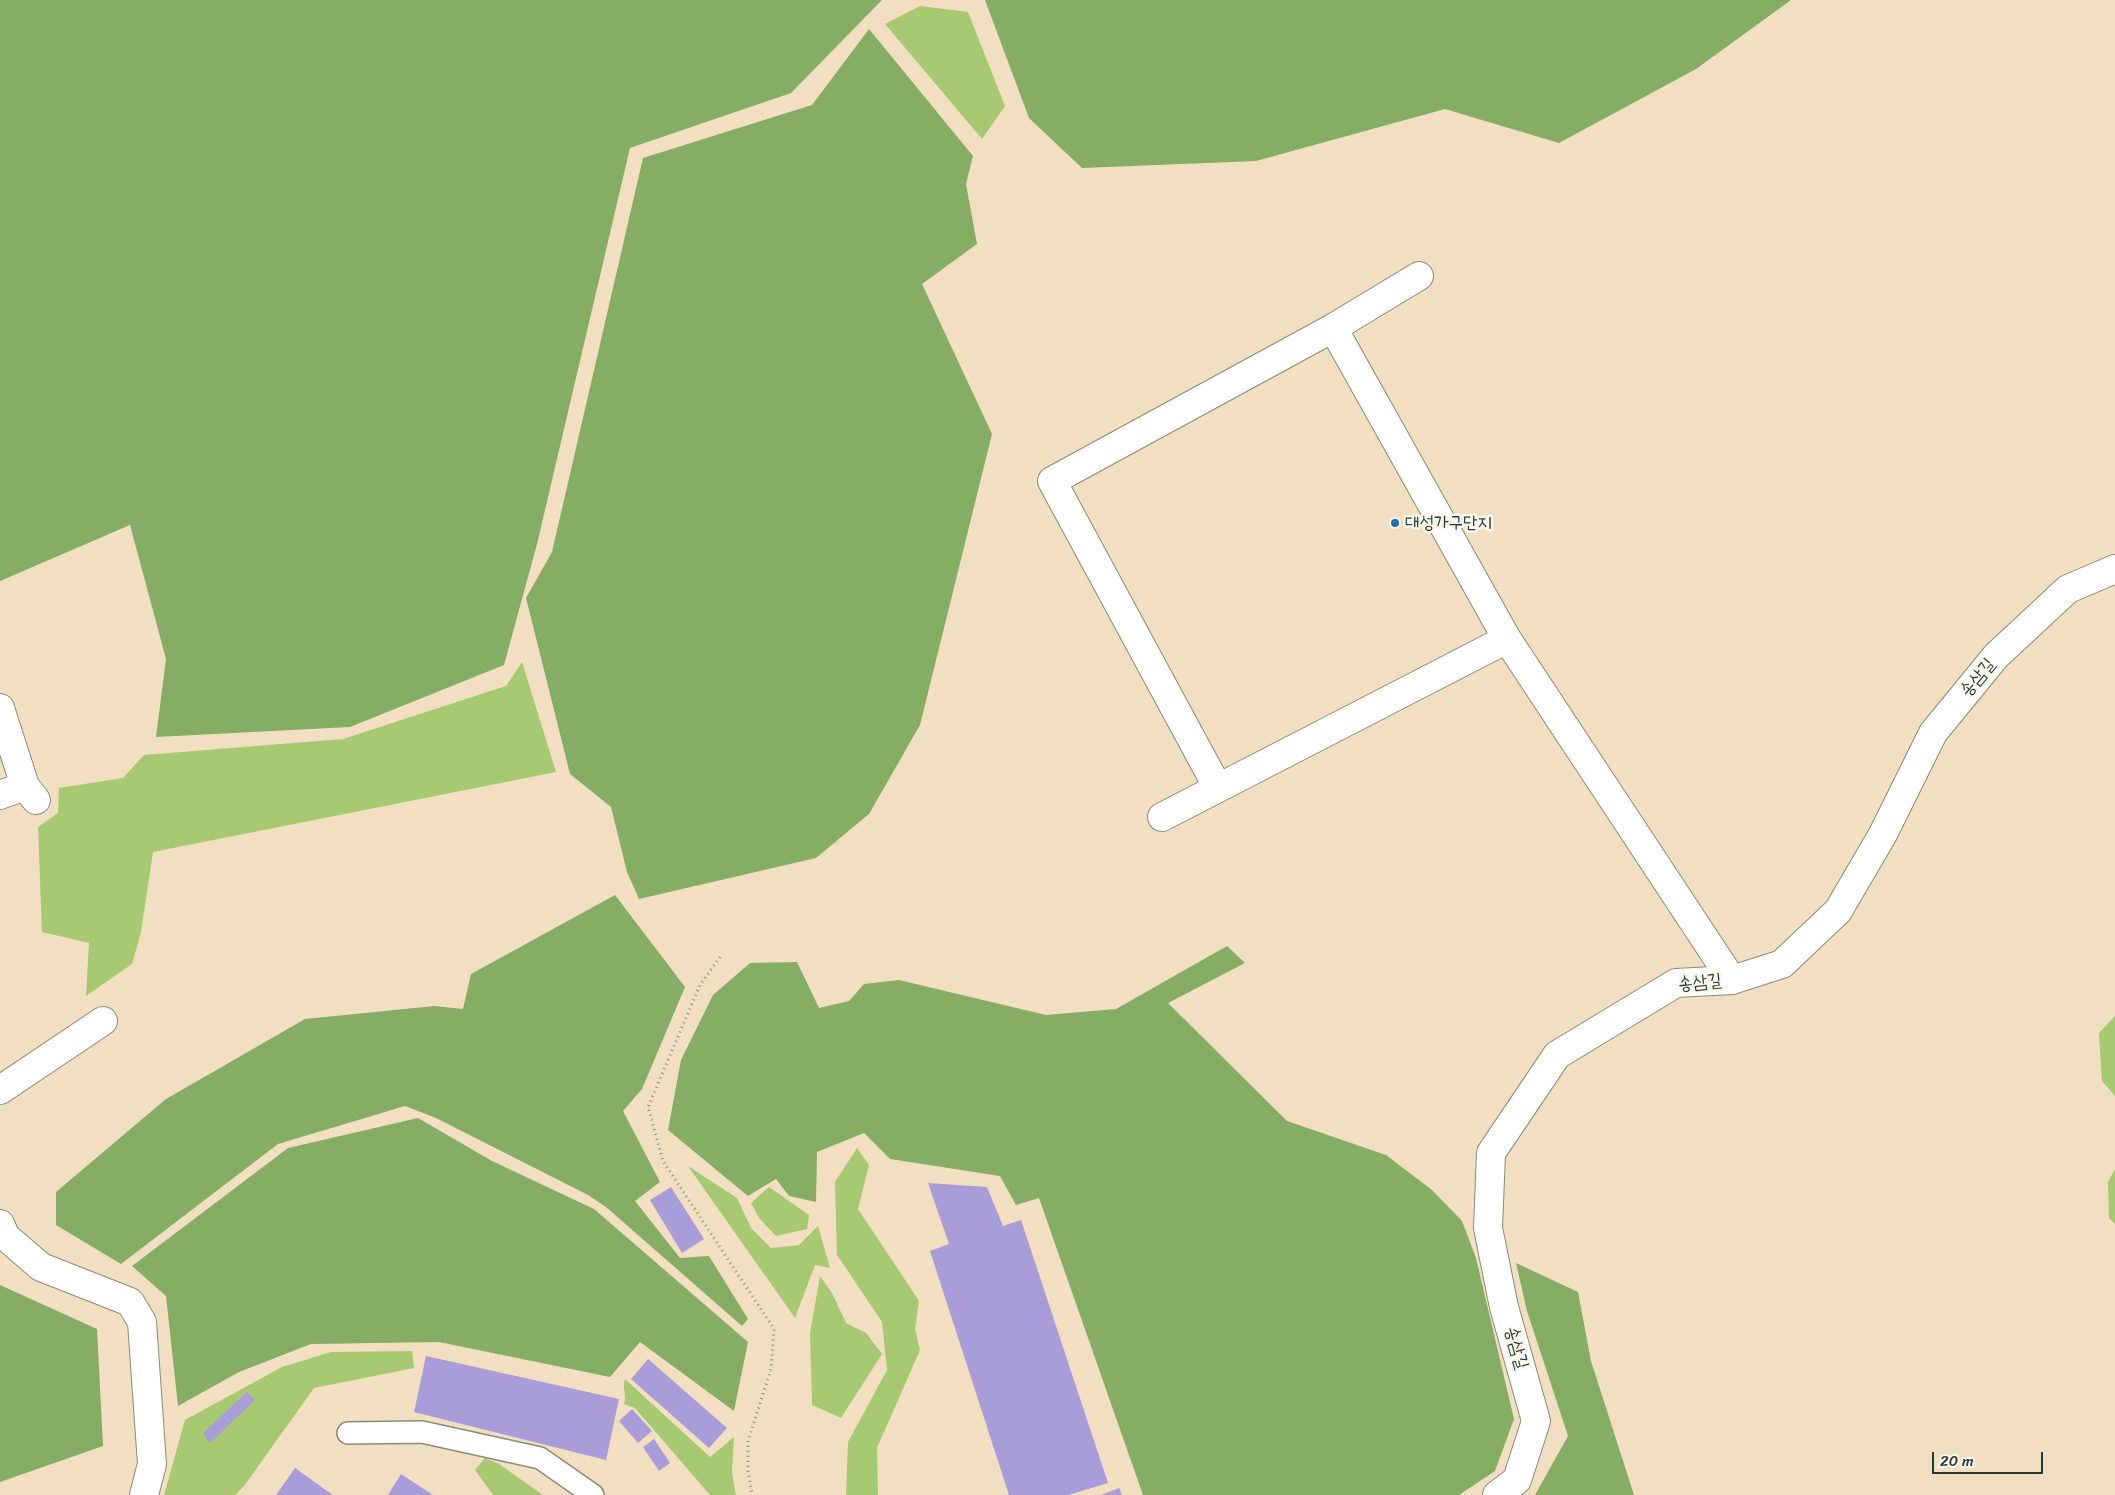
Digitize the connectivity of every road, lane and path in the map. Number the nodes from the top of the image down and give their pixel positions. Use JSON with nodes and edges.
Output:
{"nodes":[{"id":1,"x":1419,"y":276,"type":"dead end"},
{"id":2,"x":1333,"y":328,"type":"junction"},
{"id":3,"x":2115,"y":569,"type":"edge"},
{"id":4,"x":1507,"y":639,"type":"junction"},
{"id":5,"x":4,"y":699,"type":"edge"},
{"id":6,"x":1218,"y":788,"type":"junction"},
{"id":7,"x":20,"y":794,"type":"edge"},
{"id":8,"x":1162,"y":817,"type":"dead end"},
{"id":9,"x":720,"y":958,"type":"dead end"},
{"id":10,"x":1732,"y":980,"type":"junction"},
{"id":11,"x":103,"y":1021,"type":"dead end"},
{"id":12,"x":0,"y":1090,"type":"edge"},
{"id":13,"x":0,"y":1224,"type":"edge"},
{"id":14,"x":348,"y":1433,"type":"dead end"},
{"id":15,"x":144,"y":1495,"type":"edge"},
{"id":16,"x":594,"y":1495,"type":"edge"},
{"id":17,"x":752,"y":1495,"type":"edge"},
{"id":18,"x":1497,"y":1495,"type":"edge"}],
"edges":[{"from":1,"to":2,"type":"street"},
{"from":2,"to":4,"type":"street"},
{"from":2,"to":6,"type":"street"},
{"from":3,"to":10,"type":"street","name":"송삼길"},
{"from":4,"to":6,"type":"street"},
{"from":4,"to":10,"type":"street"},
{"from":5,"to":7,"type":"street"},
{"from":6,"to":8,"type":"street"},
{"from":9,"to":17,"type":"path"},
{"from":10,"to":18,"type":"street","name":"송삼길"},
{"from":11,"to":12,"type":"street"},
{"from":13,"to":15,"type":"street"},
{"from":14,"to":16,"type":"lane"}]}
